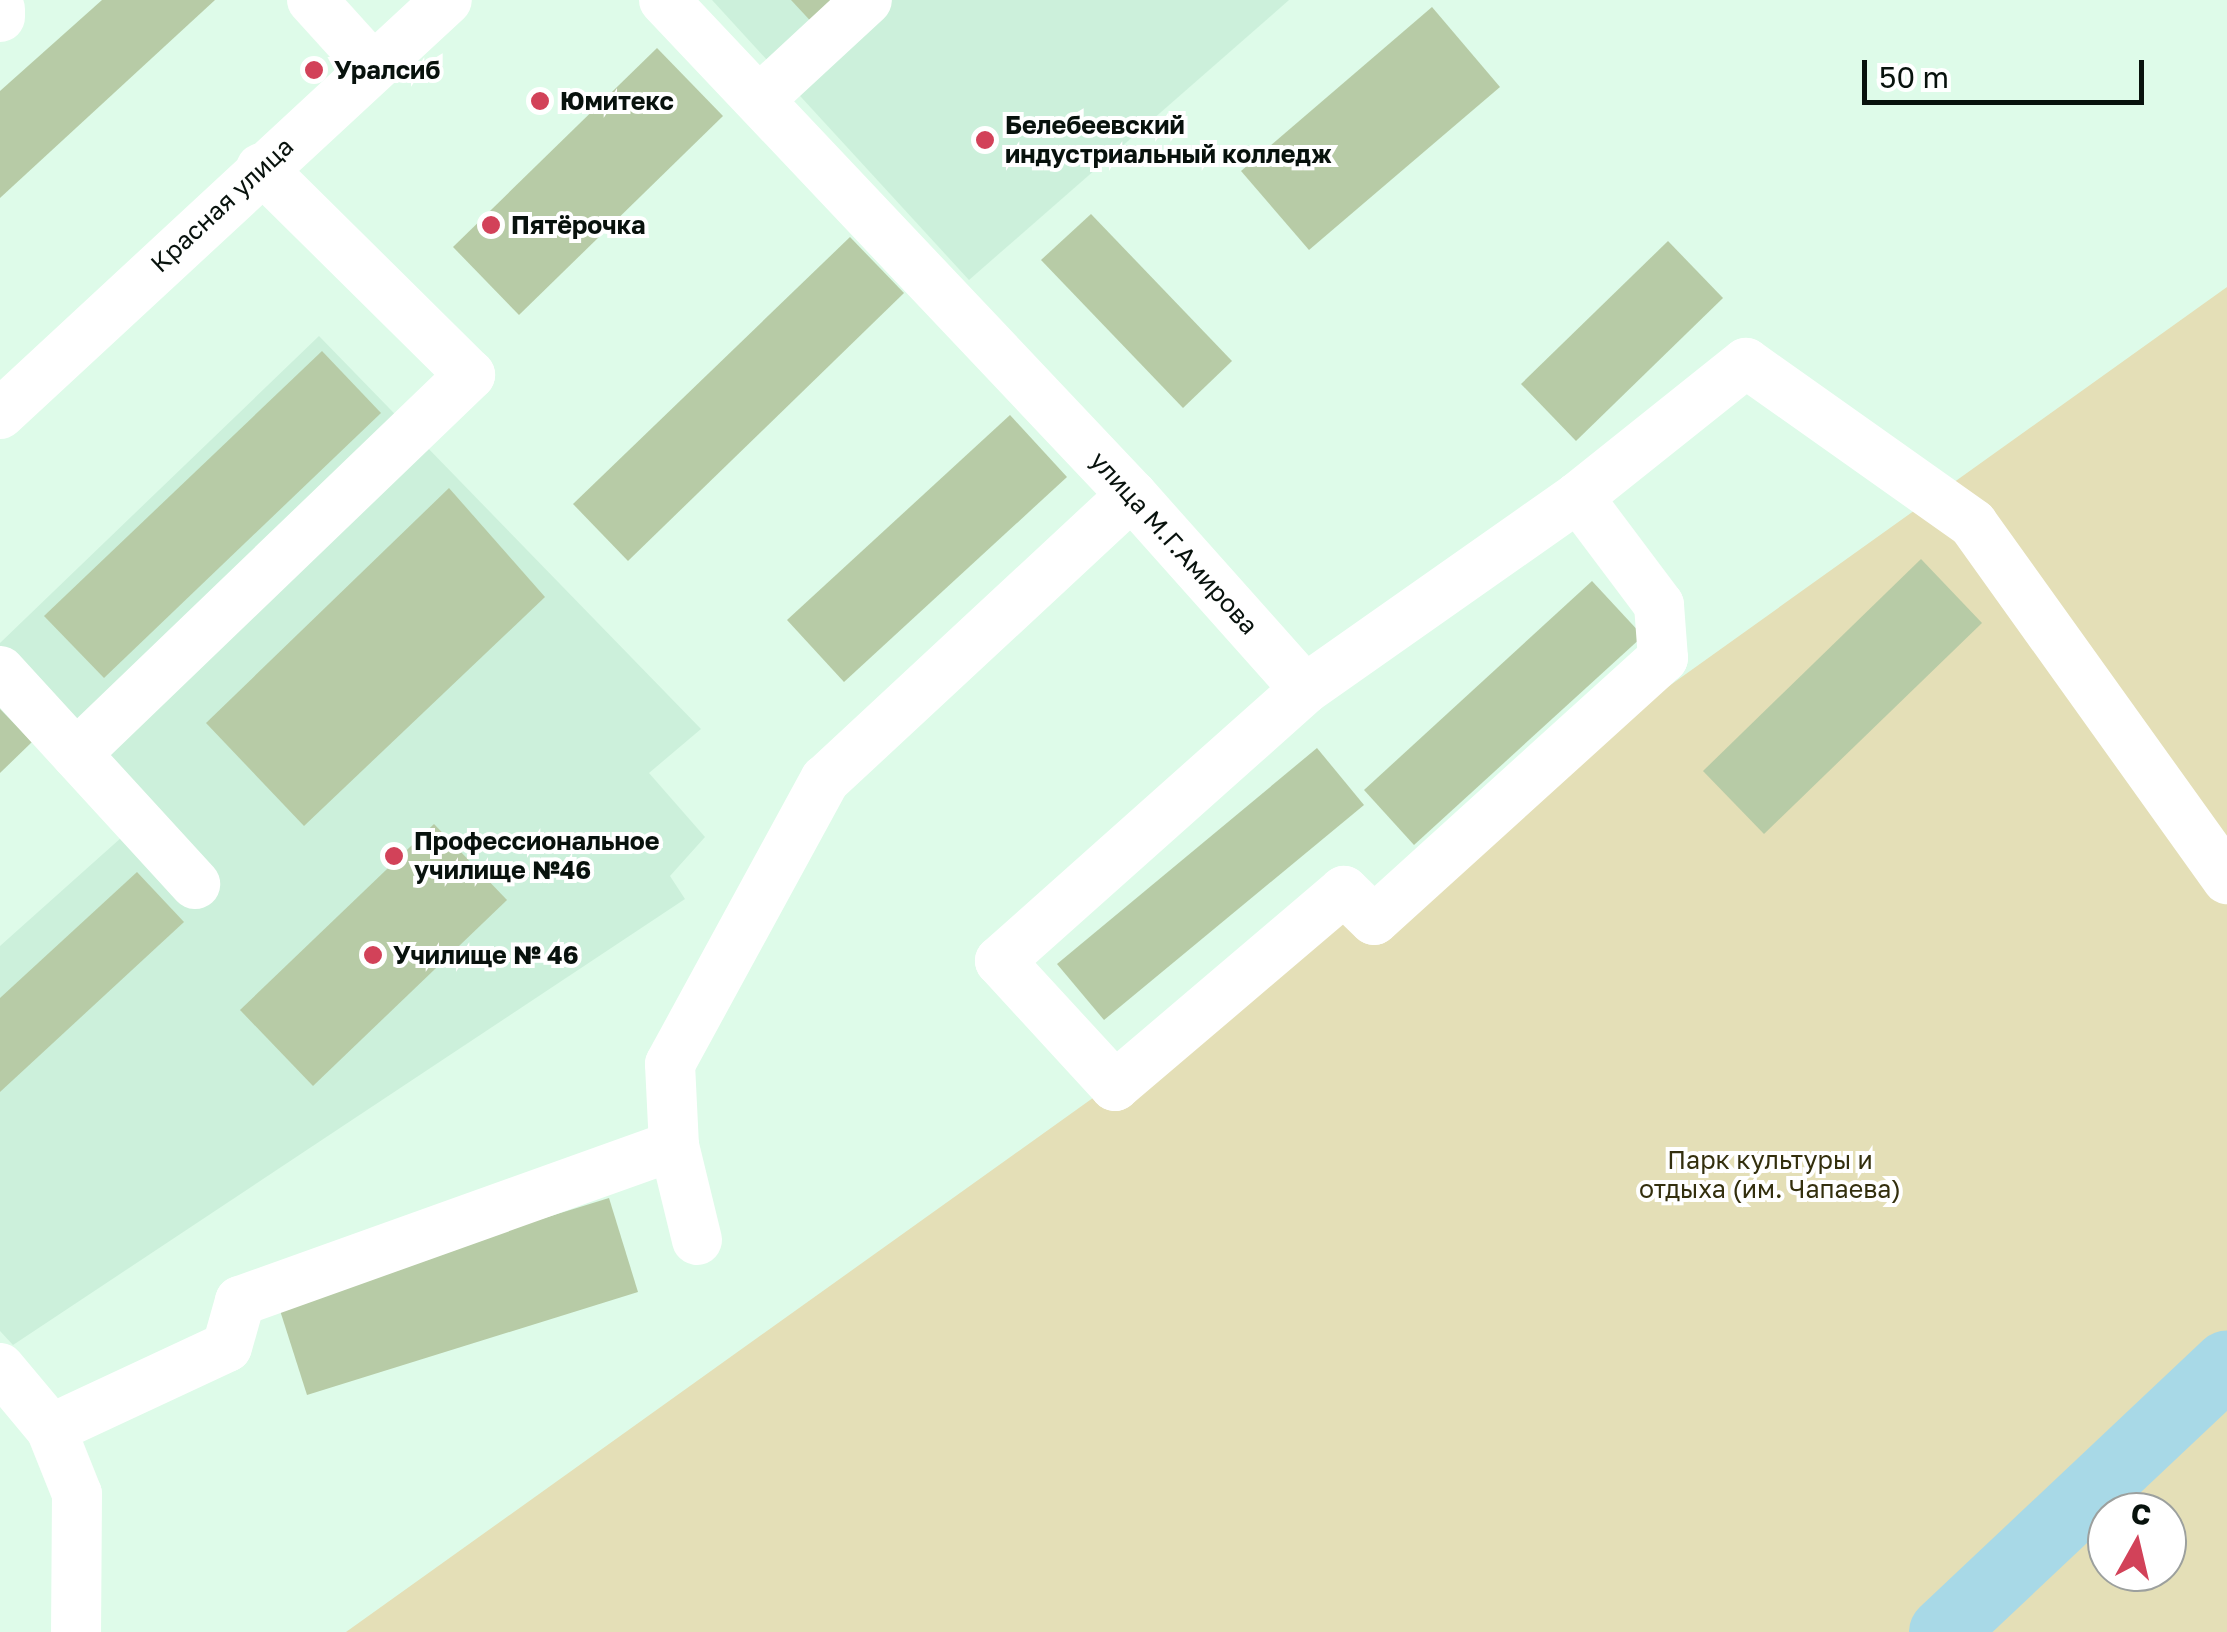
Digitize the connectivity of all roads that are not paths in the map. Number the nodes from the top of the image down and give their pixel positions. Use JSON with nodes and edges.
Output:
{"nodes":[{"id":1,"x":312,"y":0,"type":"edge"},
{"id":2,"x":446,"y":0,"type":"edge"},
{"id":3,"x":664,"y":0,"type":"edge"},
{"id":4,"x":867,"y":0,"type":"edge"},
{"id":5,"x":0,"y":10,"type":"edge"},
{"id":6,"x":0,"y":17,"type":"edge"},
{"id":7,"x":371,"y":65,"type":"junction"},
{"id":8,"x":759,"y":100,"type":"junction"},
{"id":9,"x":261,"y":168,"type":"junction"},
{"id":10,"x":0,"y":414,"type":"edge"},
{"id":11,"x":1132,"y":495,"type":"junction"},
{"id":12,"x":1578,"y":497,"type":"junction"},
{"id":13,"x":0,"y":671,"type":"edge"},
{"id":14,"x":1304,"y":690,"type":"junction"},
{"id":15,"x":76,"y":754,"type":"junction"},
{"id":16,"x":2227,"y":879,"type":"edge"},
{"id":17,"x":195,"y":884,"type":"dead end"},
{"id":18,"x":674,"y":1146,"type":"junction"},
{"id":19,"x":697,"y":1240,"type":"dead end"},
{"id":20,"x":0,"y":1368,"type":"edge"},
{"id":21,"x":52,"y":1429,"type":"junction"},
{"id":22,"x":76,"y":1632,"type":"edge"}],
"edges":[{"from":1,"to":7,"type":"street"},
{"from":2,"to":7,"type":"street","name":"Красная улица"},
{"from":3,"to":8,"type":"street","name":"улица М.Г.Амирова"},
{"from":4,"to":8,"type":"street"},
{"from":5,"to":6,"type":"street"},
{"from":7,"to":9,"type":"street","name":"Красная улица"},
{"from":8,"to":11,"type":"street","name":"улица М.Г.Амирова"},
{"from":9,"to":10,"type":"street","name":"Красная улица"},
{"from":9,"to":15,"type":"street"},
{"from":11,"to":14,"type":"street","name":"улица М.Г.Амирова"},
{"from":11,"to":18,"type":"street"},
{"from":12,"to":14,"type":"street"},
{"from":12,"to":14,"type":"street"},
{"from":12,"to":16,"type":"street"},
{"from":13,"to":15,"type":"street"},
{"from":15,"to":17,"type":"street"},
{"from":18,"to":19,"type":"street"},
{"from":18,"to":21,"type":"street"},
{"from":20,"to":21,"type":"street"},
{"from":21,"to":22,"type":"street"}]}
